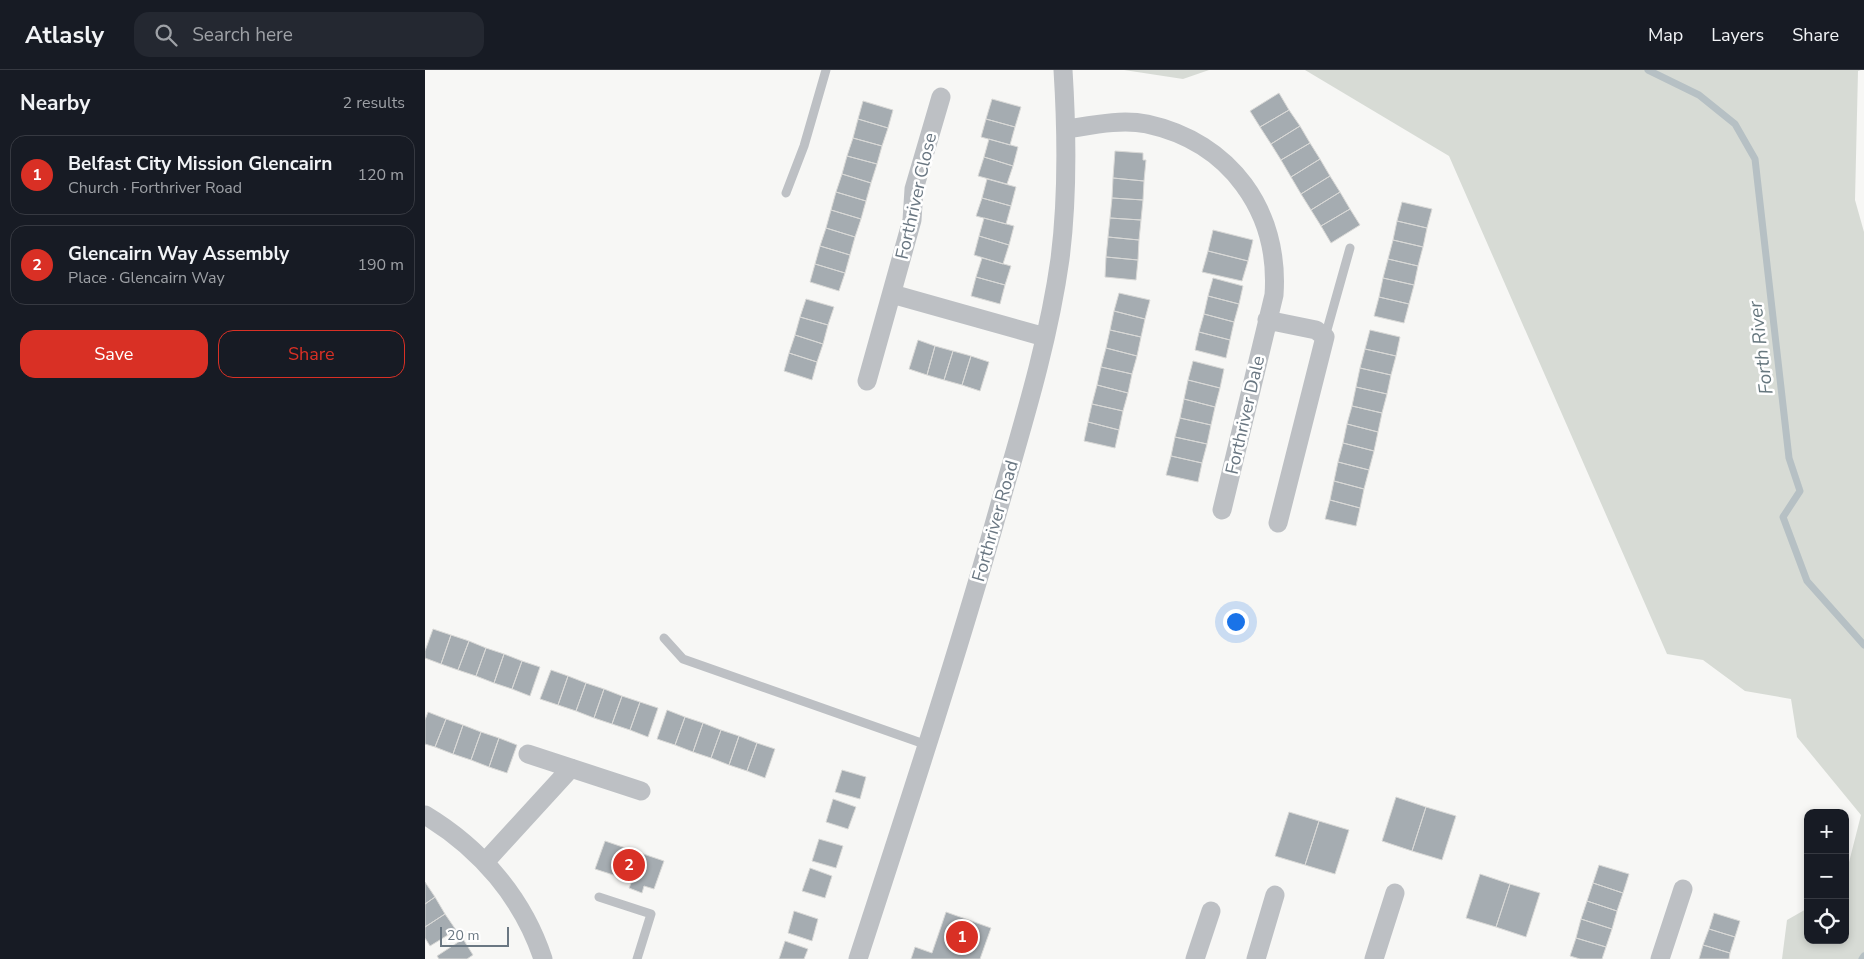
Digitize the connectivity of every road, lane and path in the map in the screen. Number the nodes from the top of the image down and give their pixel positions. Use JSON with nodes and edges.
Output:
{"nodes":[{"id":1,"x":825,"y":70,"type":"edge"},
{"id":2,"x":1063,"y":70,"type":"edge"},
{"id":3,"x":941,"y":98,"type":"dead end"},
{"id":4,"x":1067,"y":129,"type":"junction"},
{"id":5,"x":786,"y":193,"type":"dead end"},
{"id":6,"x":1350,"y":248,"type":"dead end"},
{"id":7,"x":892,"y":294,"type":"junction"},
{"id":8,"x":1267,"y":320,"type":"junction"},
{"id":9,"x":1045,"y":337,"type":"junction"},
{"id":10,"x":1325,"y":337,"type":"junction"},
{"id":11,"x":867,"y":381,"type":"dead end"},
{"id":12,"x":1222,"y":510,"type":"dead end"},
{"id":13,"x":1278,"y":523,"type":"dead end"},
{"id":14,"x":664,"y":638,"type":"dead end"},
{"id":15,"x":927,"y":745,"type":"junction"},
{"id":16,"x":528,"y":754,"type":"dead end"},
{"id":17,"x":571,"y":768,"type":"junction"},
{"id":18,"x":641,"y":791,"type":"dead end"},
{"id":19,"x":425,"y":816,"type":"edge"},
{"id":20,"x":485,"y":862,"type":"junction"},
{"id":21,"x":1683,"y":889,"type":"dead end"},
{"id":22,"x":1395,"y":892,"type":"dead end"},
{"id":23,"x":1275,"y":895,"type":"dead end"},
{"id":24,"x":599,"y":897,"type":"dead end"},
{"id":25,"x":1211,"y":910,"type":"dead end"},
{"id":26,"x":543,"y":959,"type":"edge"},
{"id":27,"x":637,"y":959,"type":"edge"},
{"id":28,"x":858,"y":959,"type":"edge"},
{"id":29,"x":1195,"y":959,"type":"edge"},
{"id":30,"x":1256,"y":959,"type":"edge"},
{"id":31,"x":1374,"y":959,"type":"edge"},
{"id":32,"x":1660,"y":959,"type":"edge"}],
"edges":[{"from":1,"to":5,"type":"lane"},
{"from":2,"to":4,"type":"street","name":"Forthriver Road"},
{"from":3,"to":7,"type":"street","name":"Forthriver Close"},
{"from":4,"to":8,"type":"street","name":"Forthriver Dale"},
{"from":4,"to":9,"type":"street","name":"Forthriver Road"},
{"from":6,"to":10,"type":"lane"},
{"from":7,"to":9,"type":"street"},
{"from":7,"to":11,"type":"street","name":"Forthriver Close"},
{"from":8,"to":10,"type":"street"},
{"from":8,"to":12,"type":"street","name":"Forthriver Dale"},
{"from":9,"to":15,"type":"street","name":"Forthriver Road"},
{"from":10,"to":13,"type":"street"},
{"from":14,"to":15,"type":"lane"},
{"from":15,"to":28,"type":"street","name":"Forthriver Road"},
{"from":16,"to":17,"type":"street"},
{"from":17,"to":18,"type":"street"},
{"from":17,"to":20,"type":"street"},
{"from":19,"to":20,"type":"street"},
{"from":20,"to":26,"type":"street"},
{"from":21,"to":32,"type":"street"},
{"from":22,"to":31,"type":"street"},
{"from":23,"to":30,"type":"street"},
{"from":24,"to":27,"type":"lane"},
{"from":25,"to":29,"type":"street"}]}
